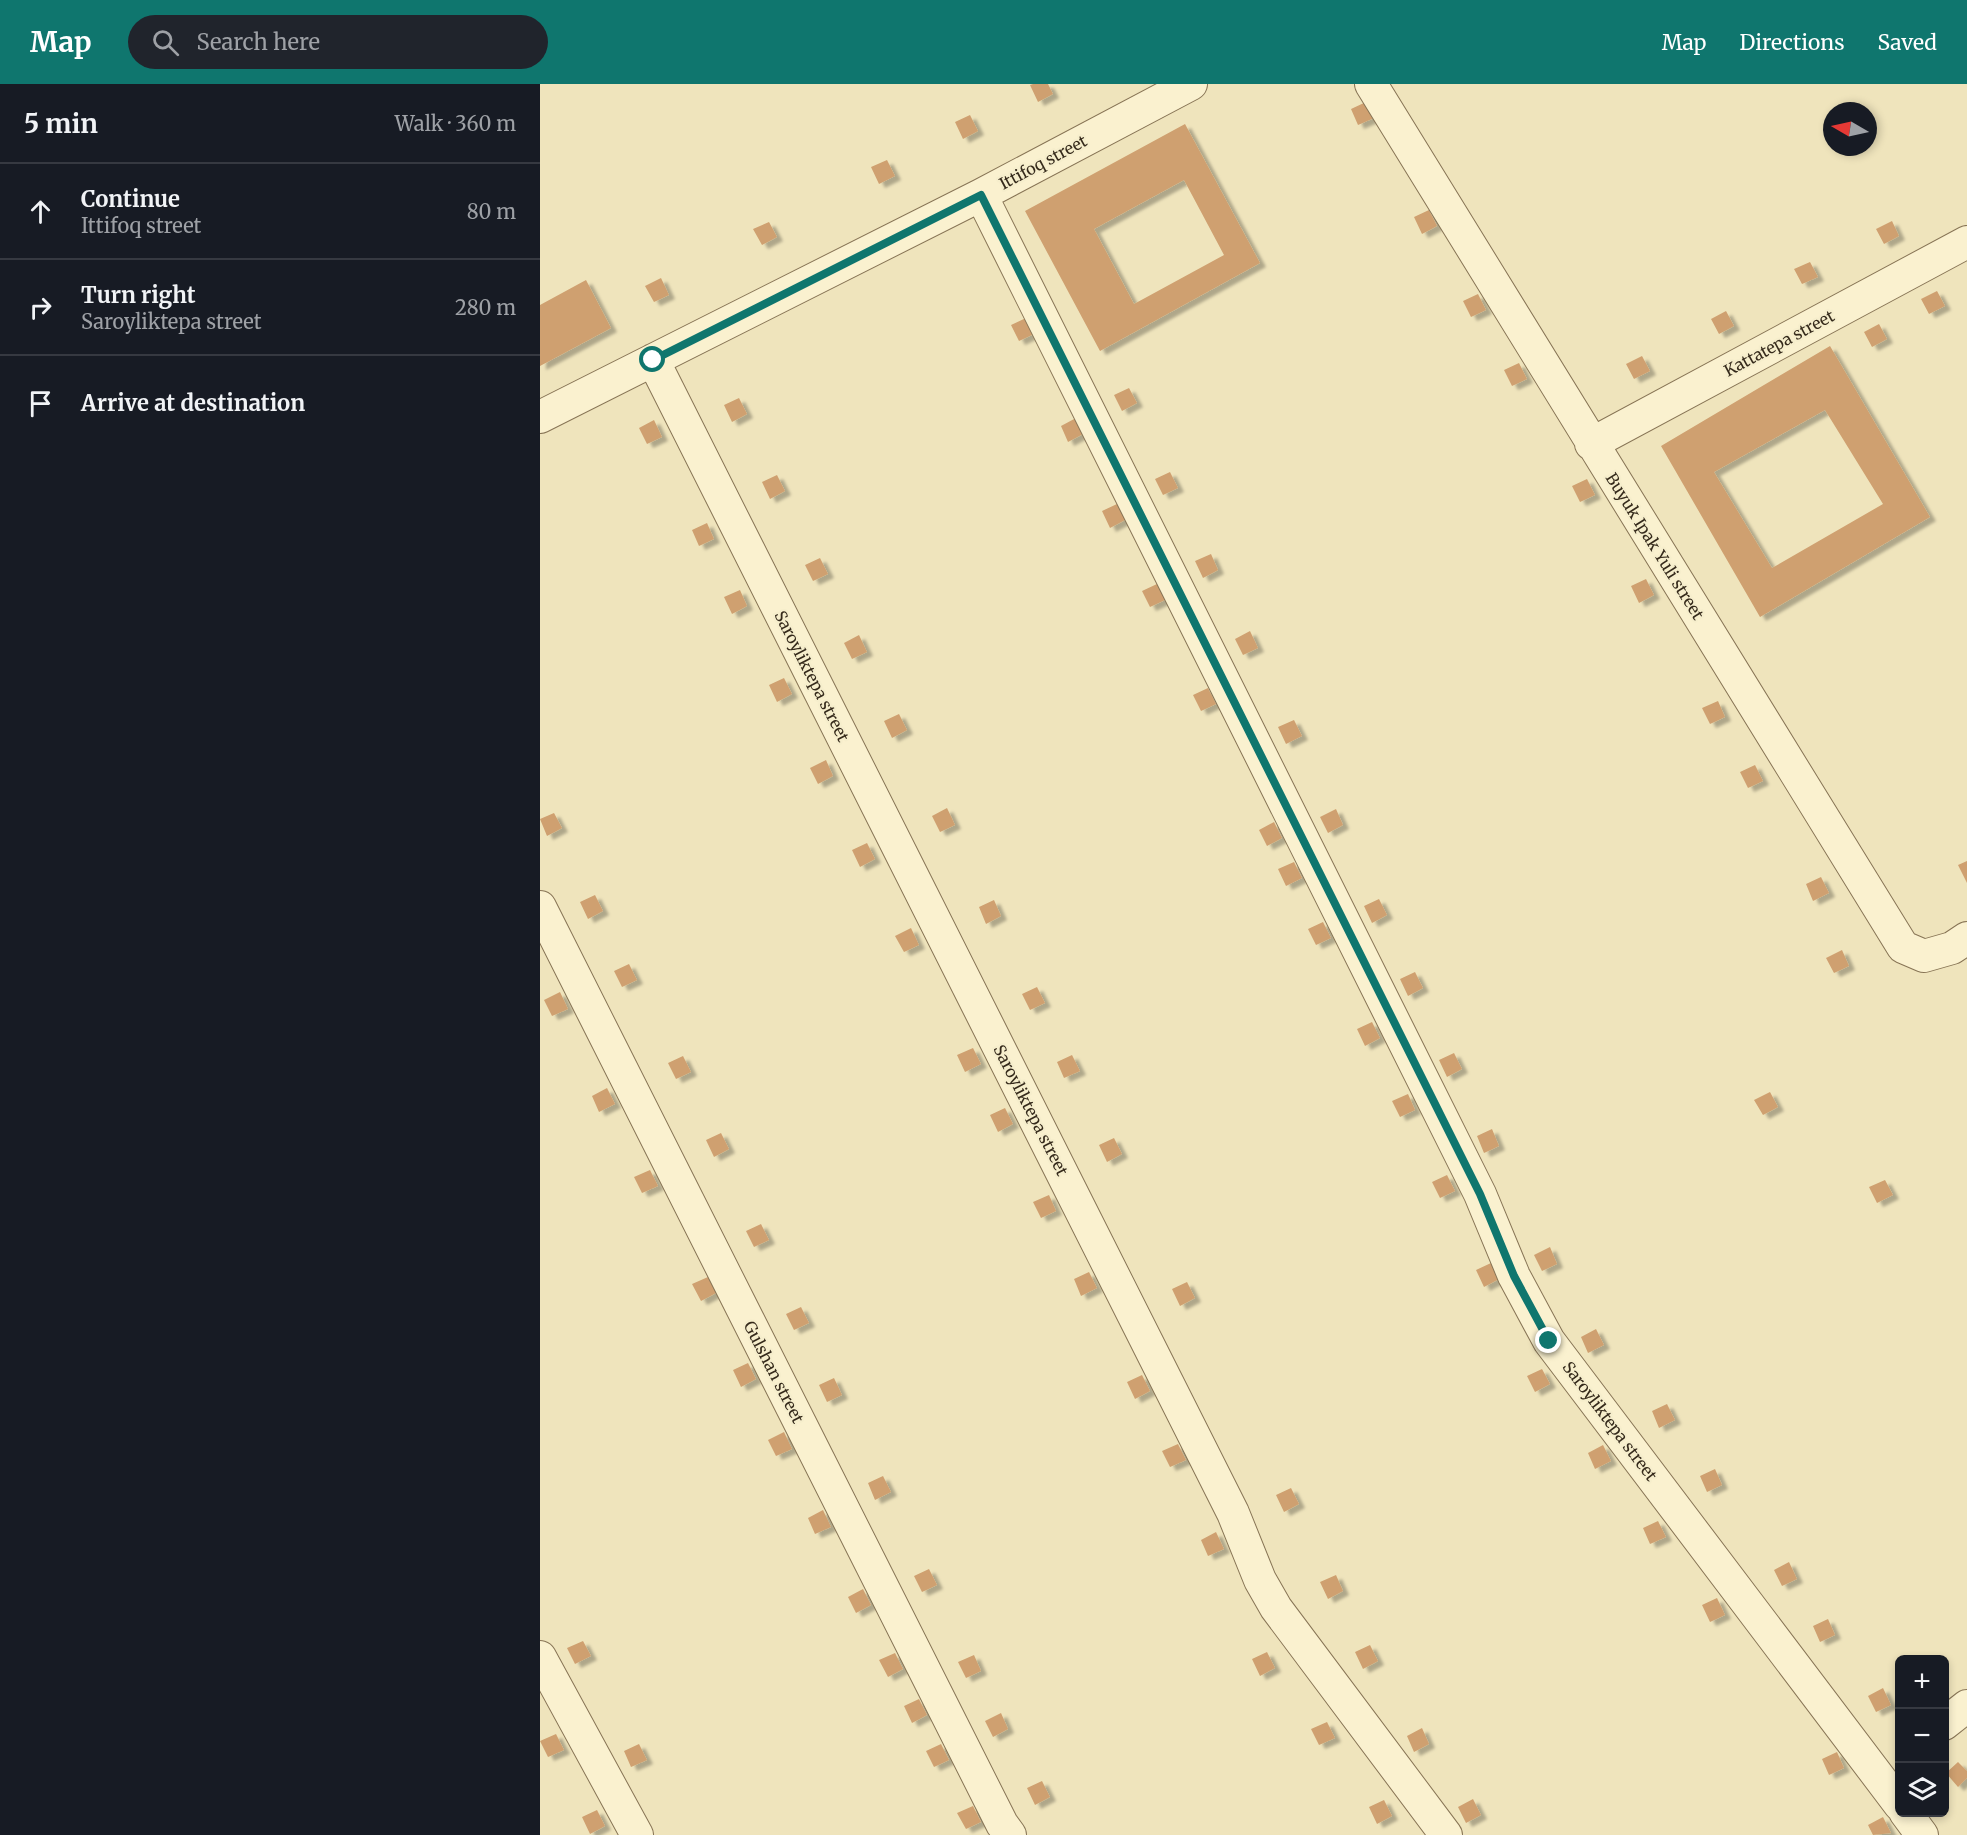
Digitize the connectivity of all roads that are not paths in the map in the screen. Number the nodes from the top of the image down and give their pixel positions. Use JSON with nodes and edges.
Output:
{"nodes":[{"id":1,"x":1191,"y":84,"type":"edge"},
{"id":2,"x":1371,"y":84,"type":"edge"},
{"id":3,"x":981,"y":195,"type":"junction"},
{"id":4,"x":1967,"y":242,"type":"edge"},
{"id":5,"x":653,"y":360,"type":"junction"},
{"id":6,"x":540,"y":417,"type":"edge"},
{"id":7,"x":1592,"y":444,"type":"junction"},
{"id":8,"x":540,"y":907,"type":"edge"},
{"id":9,"x":1967,"y":938,"type":"edge"},
{"id":10,"x":540,"y":1657,"type":"edge"},
{"id":11,"x":1967,"y":1706,"type":"edge"},
{"id":12,"x":1949,"y":1720,"type":"edge"},
{"id":13,"x":1888,"y":1767,"type":"edge"},
{"id":14,"x":1895,"y":1791,"type":"edge"},
{"id":15,"x":1909,"y":1817,"type":"edge"},
{"id":16,"x":637,"y":1835,"type":"edge"},
{"id":17,"x":1010,"y":1835,"type":"edge"},
{"id":18,"x":1446,"y":1835,"type":"edge"},
{"id":19,"x":1923,"y":1835,"type":"edge"}],
"edges":[{"from":1,"to":3,"type":"street","name":"Ittifoq street"},
{"from":2,"to":7,"type":"street","name":"Buyuk Ipak Yuli street"},
{"from":3,"to":5,"type":"street","name":"Ittifoq street"},
{"from":3,"to":13,"type":"street","name":"Saroyliktepa street"},
{"from":4,"to":7,"type":"street","name":"Kattatepa street"},
{"from":5,"to":6,"type":"street","name":"Ittifoq street"},
{"from":5,"to":18,"type":"street","name":"Saroyliktepa street"},
{"from":7,"to":9,"type":"street","name":"Buyuk Ipak Yuli street"},
{"from":8,"to":17,"type":"street","name":"Gulshan street"},
{"from":10,"to":16,"type":"street"},
{"from":11,"to":12,"type":"street"},
{"from":13,"to":14,"type":"street","name":"Saroyliktepa street"},
{"from":15,"to":19,"type":"street"}]}
